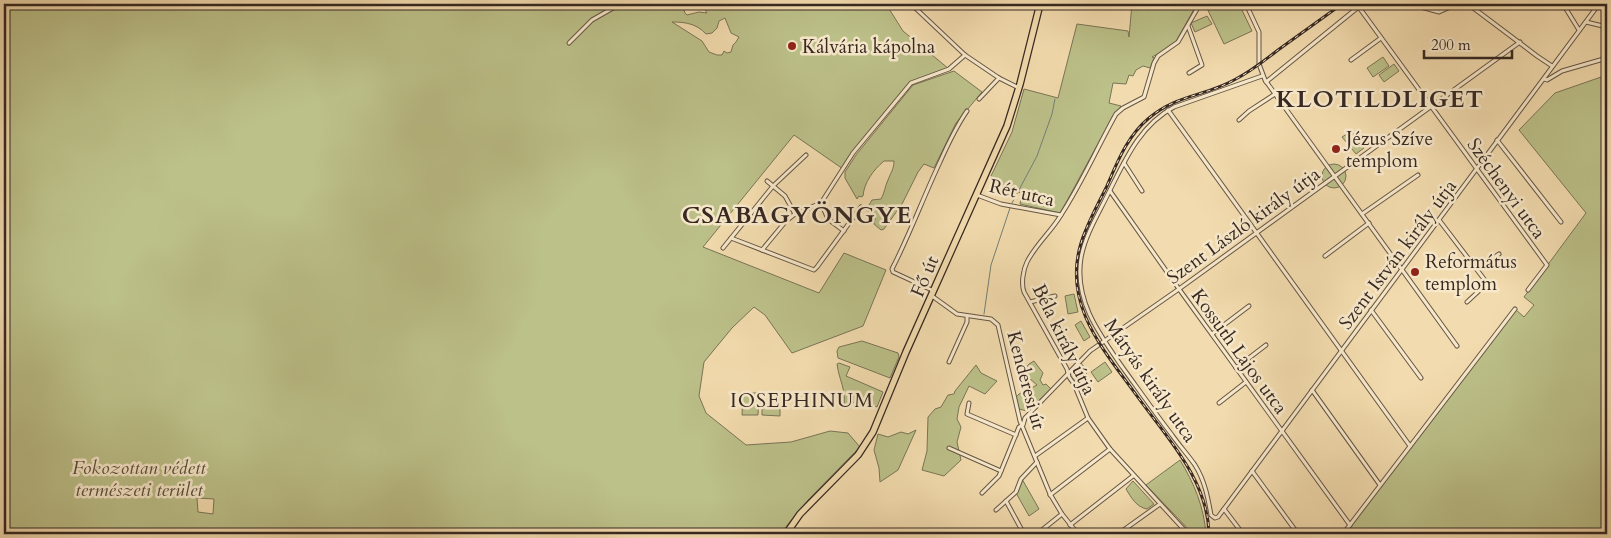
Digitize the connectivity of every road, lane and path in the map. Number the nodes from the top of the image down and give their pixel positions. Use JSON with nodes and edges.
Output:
{"nodes":[{"id":1,"x":620,"y":4,"type":"edge"},
{"id":2,"x":911,"y":4,"type":"edge"},
{"id":3,"x":1040,"y":4,"type":"edge"},
{"id":4,"x":1200,"y":4,"type":"edge"},
{"id":5,"x":1246,"y":4,"type":"edge"},
{"id":6,"x":1379,"y":4,"type":"edge"},
{"id":7,"x":1457,"y":4,"type":"edge"},
{"id":8,"x":1468,"y":4,"type":"edge"},
{"id":9,"x":1563,"y":4,"type":"edge"},
{"id":10,"x":1599,"y":4,"type":"edge"},
{"id":11,"x":1358,"y":5,"type":"edge"},
{"id":12,"x":1586,"y":22,"type":"junction"},
{"id":13,"x":1187,"y":25,"type":"junction"},
{"id":14,"x":1607,"y":27,"type":"edge"},
{"id":15,"x":1579,"y":30,"type":"junction"},
{"id":16,"x":1381,"y":38,"type":"junction"},
{"id":17,"x":1520,"y":42,"type":"junction"},
{"id":18,"x":570,"y":43,"type":"dead end"},
{"id":19,"x":965,"y":55,"type":"junction"},
{"id":20,"x":1607,"y":58,"type":"edge"},
{"id":21,"x":1350,"y":60,"type":"dead end"},
{"id":22,"x":1552,"y":66,"type":"junction"},
{"id":23,"x":1189,"y":73,"type":"dead end"},
{"id":24,"x":1262,"y":76,"type":"junction"},
{"id":25,"x":999,"y":78,"type":"junction"},
{"id":26,"x":1544,"y":79,"type":"junction"},
{"id":27,"x":1266,"y":82,"type":"junction"},
{"id":28,"x":1019,"y":88,"type":"junction"},
{"id":29,"x":1275,"y":94,"type":"junction"},
{"id":30,"x":978,"y":99,"type":"dead end"},
{"id":31,"x":1430,"y":106,"type":"junction"},
{"id":32,"x":1168,"y":110,"type":"junction"},
{"id":33,"x":968,"y":111,"type":"dead end"},
{"id":34,"x":1240,"y":120,"type":"dead end"},
{"id":35,"x":1497,"y":140,"type":"junction"},
{"id":36,"x":806,"y":155,"type":"dead end"},
{"id":37,"x":1124,"y":163,"type":"junction"},
{"id":38,"x":1477,"y":170,"type":"junction"},
{"id":39,"x":1418,"y":175,"type":"dead end"},
{"id":40,"x":1334,"y":176,"type":"junction"},
{"id":41,"x":767,"y":182,"type":"dead end"},
{"id":42,"x":773,"y":186,"type":"junction"},
{"id":43,"x":1110,"y":190,"type":"junction"},
{"id":44,"x":1142,"y":191,"type":"dead end"},
{"id":45,"x":976,"y":195,"type":"junction"},
{"id":46,"x":821,"y":203,"type":"junction"},
{"id":47,"x":861,"y":207,"type":"dead end"},
{"id":48,"x":795,"y":214,"type":"junction"},
{"id":49,"x":1362,"y":214,"type":"junction"},
{"id":50,"x":1061,"y":215,"type":"junction"},
{"id":51,"x":1439,"y":220,"type":"junction"},
{"id":52,"x":1561,"y":222,"type":"dead end"},
{"id":53,"x":1369,"y":224,"type":"junction"},
{"id":54,"x":844,"y":231,"type":"junction"},
{"id":55,"x":1256,"y":232,"type":"junction"},
{"id":56,"x":731,"y":238,"type":"junction"},
{"id":57,"x":723,"y":248,"type":"dead end"},
{"id":58,"x":762,"y":250,"type":"junction"},
{"id":59,"x":1499,"y":254,"type":"dead end"},
{"id":60,"x":1325,"y":256,"type":"dead end"},
{"id":61,"x":1401,"y":268,"type":"junction"},
{"id":62,"x":1477,"y":269,"type":"junction"},
{"id":63,"x":1179,"y":289,"type":"junction"},
{"id":64,"x":1528,"y":290,"type":"dead end"},
{"id":65,"x":933,"y":293,"type":"junction"},
{"id":66,"x":1055,"y":296,"type":"dead end"},
{"id":67,"x":1030,"y":302,"type":"junction"},
{"id":68,"x":1466,"y":302,"type":"dead end"},
{"id":69,"x":1249,"y":306,"type":"dead end"},
{"id":70,"x":1514,"y":309,"type":"dead end"},
{"id":71,"x":1371,"y":310,"type":"junction"},
{"id":72,"x":967,"y":316,"type":"junction"},
{"id":73,"x":1212,"y":334,"type":"junction"},
{"id":74,"x":1104,"y":341,"type":"junction"},
{"id":75,"x":1266,"y":345,"type":"dead end"},
{"id":76,"x":1457,"y":346,"type":"dead end"},
{"id":77,"x":1342,"y":351,"type":"junction"},
{"id":78,"x":950,"y":362,"type":"dead end"},
{"id":79,"x":1236,"y":368,"type":"junction"},
{"id":80,"x":1068,"y":373,"type":"junction"},
{"id":81,"x":1421,"y":378,"type":"dead end"},
{"id":82,"x":1246,"y":382,"type":"junction"},
{"id":83,"x":1312,"y":390,"type":"junction"},
{"id":84,"x":969,"y":403,"type":"dead end"},
{"id":85,"x":1219,"y":403,"type":"dead end"},
{"id":86,"x":1018,"y":414,"type":"junction"},
{"id":87,"x":1025,"y":418,"type":"junction"},
{"id":88,"x":1088,"y":418,"type":"junction"},
{"id":89,"x":1023,"y":425,"type":"junction"},
{"id":90,"x":1281,"y":431,"type":"junction"},
{"id":91,"x":1016,"y":435,"type":"junction"},
{"id":92,"x":1410,"y":446,"type":"junction"},
{"id":93,"x":949,"y":448,"type":"dead end"},
{"id":94,"x":1110,"y":449,"type":"junction"},
{"id":95,"x":1035,"y":456,"type":"junction"},
{"id":96,"x":1037,"y":462,"type":"junction"},
{"id":97,"x":1001,"y":471,"type":"junction"},
{"id":98,"x":1252,"y":471,"type":"junction"},
{"id":99,"x":1133,"y":476,"type":"junction"},
{"id":100,"x":1380,"y":485,"type":"junction"},
{"id":101,"x":982,"y":493,"type":"dead end"},
{"id":102,"x":1050,"y":495,"type":"junction"},
{"id":103,"x":1006,"y":501,"type":"junction"},
{"id":104,"x":1160,"y":504,"type":"junction"},
{"id":105,"x":1224,"y":508,"type":"junction"},
{"id":106,"x":996,"y":510,"type":"dead end"},
{"id":107,"x":1062,"y":514,"type":"junction"},
{"id":108,"x":1214,"y":518,"type":"joint"},
{"id":109,"x":1070,"y":525,"type":"junction"},
{"id":110,"x":1350,"y":525,"type":"junction"},
{"id":111,"x":786,"y":534,"type":"edge"},
{"id":112,"x":1024,"y":534,"type":"edge"},
{"id":113,"x":1037,"y":534,"type":"edge"},
{"id":114,"x":1078,"y":534,"type":"edge"},
{"id":115,"x":1118,"y":534,"type":"edge"},
{"id":116,"x":1188,"y":534,"type":"edge"},
{"id":117,"x":1243,"y":534,"type":"edge"},
{"id":118,"x":1298,"y":534,"type":"edge"},
{"id":119,"x":1343,"y":534,"type":"edge"}],
"edges":[{"from":1,"to":18,"type":"street"},
{"from":2,"to":19,"type":"street"},
{"from":3,"to":28,"type":"main road","name":"Fő út"},
{"from":4,"to":13,"type":"street","name":"Béla király útja"},
{"from":5,"to":24,"type":"street"},
{"from":6,"to":7,"type":"street"},
{"from":8,"to":17,"type":"street"},
{"from":9,"to":15,"type":"street"},
{"from":10,"to":12,"type":"street","name":"Szent István király útja"},
{"from":11,"to":16,"type":"street","name":"Széchenyi utca"},
{"from":11,"to":27,"type":"street"},
{"from":12,"to":14,"type":"street"},
{"from":12,"to":15,"type":"street","name":"Szent István király útja"},
{"from":13,"to":23,"type":"street"},
{"from":13,"to":50,"type":"street","name":"Béla király útja"},
{"from":15,"to":22,"type":"street","name":"Szent István király útja"},
{"from":16,"to":21,"type":"street"},
{"from":16,"to":31,"type":"street","name":"Széchenyi utca"},
{"from":17,"to":22,"type":"street"},
{"from":17,"to":31,"type":"street","name":"Szent László király útja"},
{"from":19,"to":25,"type":"street"},
{"from":19,"to":46,"type":"street"},
{"from":20,"to":26,"type":"street"},
{"from":22,"to":26,"type":"street","name":"Szent István király útja"},
{"from":24,"to":27,"type":"street"},
{"from":24,"to":32,"type":"street","name":"Mátyás király utca"},
{"from":25,"to":28,"type":"street"},
{"from":25,"to":30,"type":"street"},
{"from":26,"to":35,"type":"street","name":"Szent István király útja"},
{"from":27,"to":29,"type":"street"},
{"from":28,"to":45,"type":"main road","name":"Fő út"},
{"from":29,"to":34,"type":"street"},
{"from":29,"to":40,"type":"street"},
{"from":31,"to":38,"type":"street","name":"Széchenyi utca"},
{"from":31,"to":40,"type":"street","name":"Szent László király útja"},
{"from":32,"to":37,"type":"street","name":"Mátyás király utca"},
{"from":32,"to":55,"type":"street"},
{"from":33,"to":65,"type":"street","name":"Kenderesi út"},
{"from":35,"to":38,"type":"street","name":"Szent István király útja"},
{"from":35,"to":52,"type":"street"},
{"from":36,"to":42,"type":"street"},
{"from":37,"to":43,"type":"street","name":"Mátyás király utca"},
{"from":37,"to":44,"type":"street"},
{"from":38,"to":51,"type":"street","name":"Szent István király útja"},
{"from":38,"to":64,"type":"street","name":"Széchenyi utca"},
{"from":39,"to":49,"type":"street"},
{"from":40,"to":49,"type":"street"},
{"from":40,"to":55,"type":"street","name":"Szent László király útja"},
{"from":41,"to":42,"type":"street"},
{"from":42,"to":48,"type":"street"},
{"from":42,"to":56,"type":"street"},
{"from":43,"to":63,"type":"street","name":"Kossuth Lajos utca"},
{"from":43,"to":74,"type":"street","name":"Mátyás király utca"},
{"from":45,"to":50,"type":"street","name":"Rét utca"},
{"from":45,"to":65,"type":"main road","name":"Fő út"},
{"from":46,"to":48,"type":"street"},
{"from":46,"to":54,"type":"street"},
{"from":47,"to":54,"type":"street"},
{"from":48,"to":58,"type":"street"},
{"from":49,"to":53,"type":"street"},
{"from":50,"to":67,"type":"street","name":"Béla király útja"},
{"from":51,"to":61,"type":"street","name":"Szent István király útja"},
{"from":51,"to":62,"type":"street"},
{"from":53,"to":60,"type":"street"},
{"from":53,"to":61,"type":"street"},
{"from":54,"to":58,"type":"street"},
{"from":55,"to":63,"type":"street","name":"Szent László király útja"},
{"from":55,"to":77,"type":"street"},
{"from":56,"to":57,"type":"street"},
{"from":56,"to":58,"type":"street"},
{"from":59,"to":62,"type":"street"},
{"from":61,"to":71,"type":"street","name":"Szent István király útja"},
{"from":61,"to":76,"type":"street"},
{"from":62,"to":68,"type":"street"},
{"from":63,"to":73,"type":"street","name":"Kossuth Lajos utca"},
{"from":63,"to":74,"type":"street","name":"Szent László király útja"},
{"from":65,"to":72,"type":"street","name":"Kenderesi út"},
{"from":65,"to":111,"type":"main road","name":"Fő út"},
{"from":66,"to":67,"type":"street"},
{"from":67,"to":80,"type":"street","name":"Béla király útja"},
{"from":69,"to":73,"type":"street"},
{"from":70,"to":92,"type":"street"},
{"from":71,"to":77,"type":"street","name":"Szent István király útja"},
{"from":71,"to":81,"type":"street"},
{"from":72,"to":78,"type":"street"},
{"from":72,"to":86,"type":"street","name":"Kenderesi út"},
{"from":73,"to":79,"type":"street","name":"Kossuth Lajos utca"},
{"from":74,"to":80,"type":"street","name":"Szent László király útja"},
{"from":74,"to":108,"type":"street","name":"Mátyás király utca"},
{"from":75,"to":79,"type":"street"},
{"from":77,"to":83,"type":"street","name":"Szent István király útja"},
{"from":77,"to":92,"type":"street"},
{"from":79,"to":82,"type":"street","name":"Kossuth Lajos utca"},
{"from":80,"to":87,"type":"street","name":"Szent László király útja"},
{"from":80,"to":88,"type":"street","name":"Béla király útja"},
{"from":82,"to":85,"type":"street"},
{"from":82,"to":90,"type":"street","name":"Kossuth Lajos utca"},
{"from":83,"to":90,"type":"street","name":"Szent István király útja"},
{"from":83,"to":100,"type":"street"},
{"from":84,"to":91,"type":"street"},
{"from":86,"to":87,"type":"street"},
{"from":86,"to":89,"type":"street","name":"Kenderesi út"},
{"from":87,"to":89,"type":"street"},
{"from":88,"to":94,"type":"street","name":"Béla király útja"},
{"from":88,"to":95,"type":"street"},
{"from":89,"to":91,"type":"street"},
{"from":89,"to":95,"type":"street","name":"Kenderesi út"},
{"from":90,"to":98,"type":"street","name":"Szent István király útja"},
{"from":90,"to":110,"type":"street","name":"Kossuth Lajos utca"},
{"from":91,"to":97,"type":"street"},
{"from":92,"to":100,"type":"street"},
{"from":93,"to":97,"type":"street"},
{"from":94,"to":99,"type":"street","name":"Béla király útja"},
{"from":94,"to":102,"type":"street"},
{"from":95,"to":96,"type":"street","name":"Kenderesi út"},
{"from":96,"to":102,"type":"street","name":"Kenderesi út"},
{"from":96,"to":103,"type":"street"},
{"from":97,"to":101,"type":"street"},
{"from":98,"to":105,"type":"street","name":"Szent István király útja"},
{"from":98,"to":118,"type":"street"},
{"from":99,"to":104,"type":"street","name":"Béla király útja"},
{"from":99,"to":109,"type":"street"},
{"from":100,"to":110,"type":"street"},
{"from":102,"to":107,"type":"street","name":"Kenderesi út"},
{"from":103,"to":106,"type":"street"},
{"from":103,"to":112,"type":"street"},
{"from":104,"to":115,"type":"street"},
{"from":104,"to":116,"type":"street","name":"Béla király útja"},
{"from":105,"to":108,"type":"street","name":"Szent István király útja"},
{"from":105,"to":117,"type":"street"},
{"from":107,"to":109,"type":"street","name":"Kenderesi út"},
{"from":107,"to":113,"type":"street"},
{"from":109,"to":114,"type":"street","name":"Kenderesi út"},
{"from":110,"to":119,"type":"street"}]}
